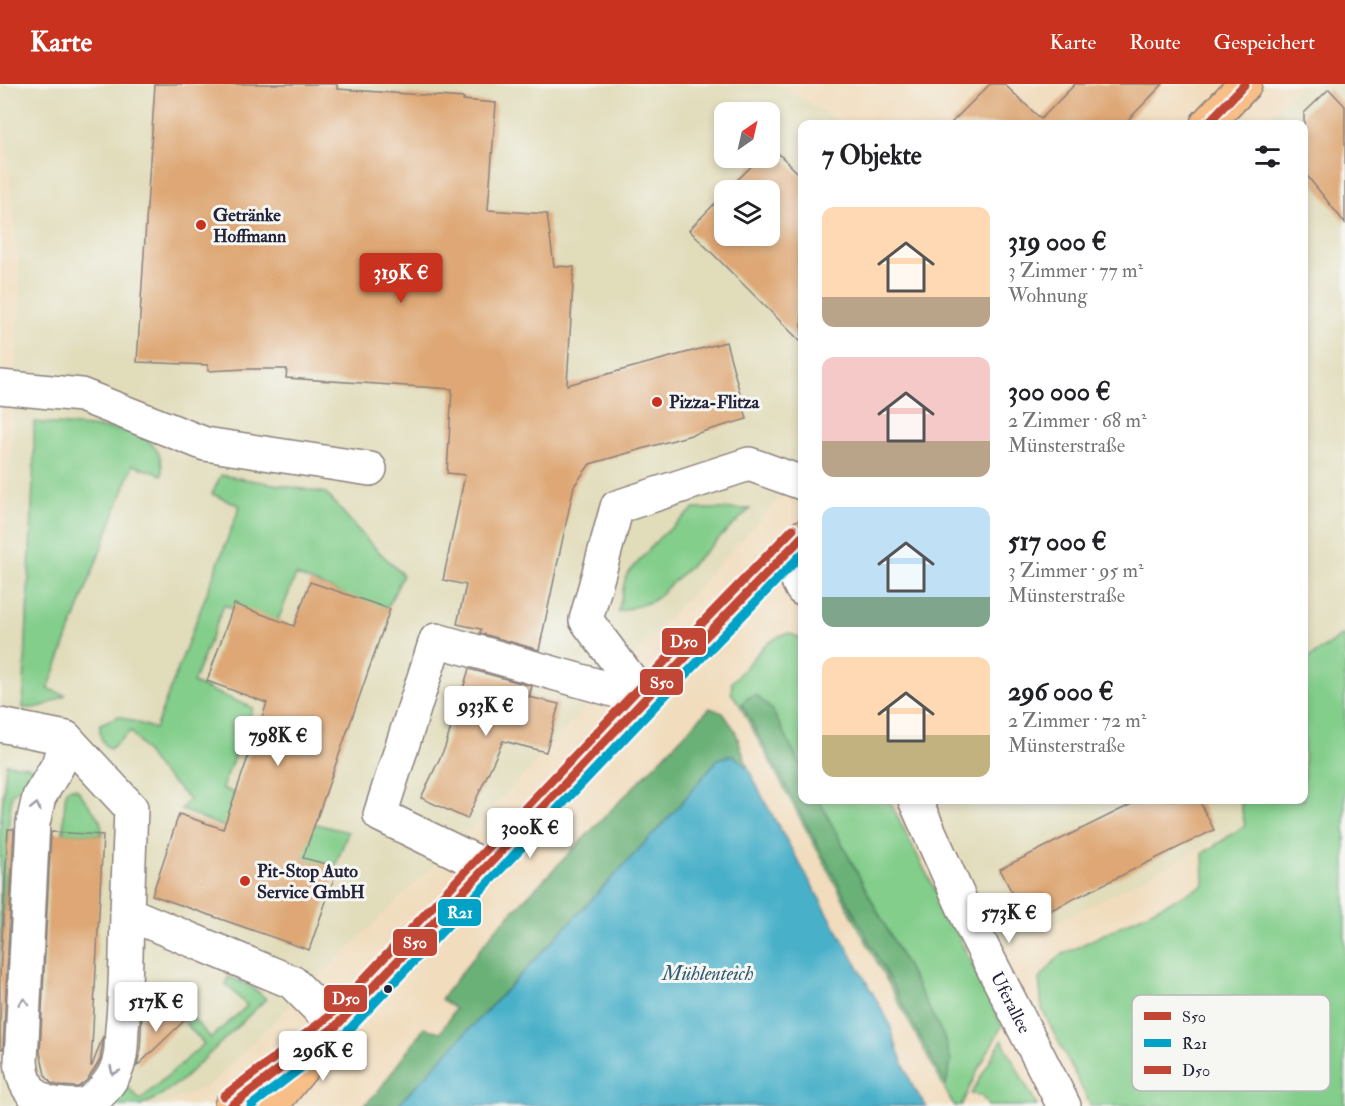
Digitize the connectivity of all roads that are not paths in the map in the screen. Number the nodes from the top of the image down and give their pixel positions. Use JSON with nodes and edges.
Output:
{"nodes":[{"id":1,"x":1245,"y":84,"type":"edge"},
{"id":2,"x":1211,"y":120,"type":"edge"},
{"id":3,"x":0,"y":387,"type":"edge"},
{"id":4,"x":370,"y":469,"type":"dead end"},
{"id":5,"x":798,"y":482,"type":"edge"},
{"id":6,"x":794,"y":547,"type":"edge"},
{"id":7,"x":798,"y":568,"type":"edge"},
{"id":8,"x":645,"y":699,"type":"junction"},
{"id":9,"x":0,"y":725,"type":"edge"},
{"id":10,"x":62,"y":751,"type":"junction"},
{"id":11,"x":917,"y":804,"type":"edge"},
{"id":12,"x":487,"y":867,"type":"junction"},
{"id":13,"x":127,"y":914,"type":"junction"},
{"id":14,"x":336,"y":1026,"type":"junction"},
{"id":15,"x":231,"y":1106,"type":"edge"},
{"id":16,"x":271,"y":1106,"type":"edge"},
{"id":17,"x":1064,"y":1106,"type":"edge"}],
"edges":[{"from":1,"to":2,"type":"main road"},
{"from":3,"to":4,"type":"street"},
{"from":5,"to":8,"type":"street"},
{"from":6,"to":7,"type":"street"},
{"from":6,"to":8,"type":"main road"},
{"from":8,"to":12,"type":"main road"},
{"from":8,"to":12,"type":"street"},
{"from":9,"to":10,"type":"street"},
{"from":10,"to":13,"type":"street"},
{"from":13,"to":10,"type":"street","one_way":true},
{"from":11,"to":17,"type":"street","name":"Uferallee"},
{"from":12,"to":14,"type":"main road"},
{"from":13,"to":14,"type":"street"},
{"from":14,"to":15,"type":"main road"},
{"from":14,"to":16,"type":"main road"}]}
